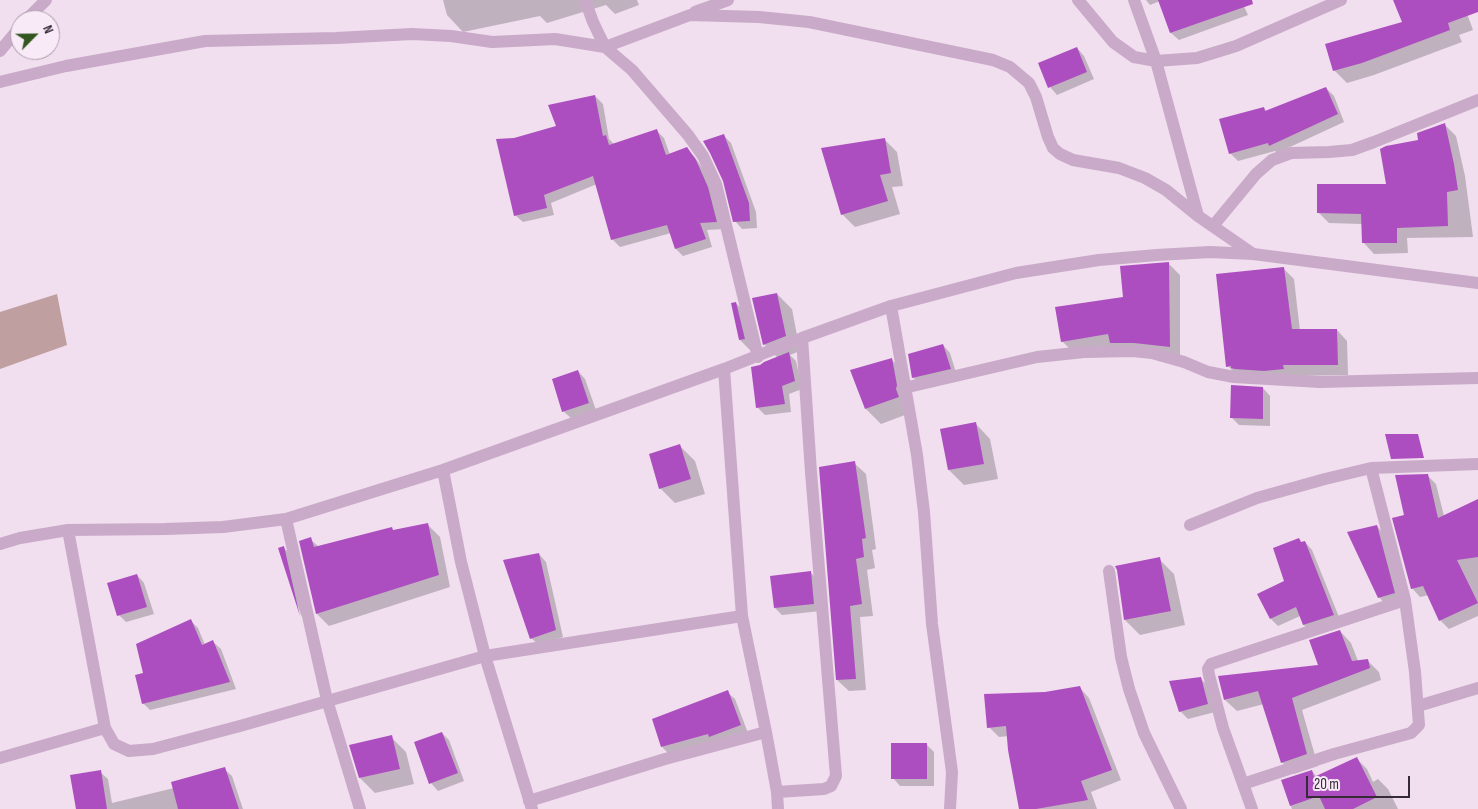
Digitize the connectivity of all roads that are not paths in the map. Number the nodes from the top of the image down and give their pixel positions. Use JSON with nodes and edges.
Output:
{"nodes":[{"id":1,"x":46,"y":0,"type":"edge"},
{"id":2,"x":585,"y":0,"type":"edge"},
{"id":3,"x":728,"y":0,"type":"edge"},
{"id":4,"x":1078,"y":0,"type":"edge"},
{"id":5,"x":1134,"y":0,"type":"edge"},
{"id":6,"x":1341,"y":0,"type":"edge"},
{"id":7,"x":36,"y":10,"type":"edge"},
{"id":8,"x":690,"y":15,"type":"junction"},
{"id":9,"x":10,"y":39,"type":"edge"},
{"id":10,"x":605,"y":47,"type":"junction"},
{"id":11,"x":0,"y":51,"type":"edge"},
{"id":12,"x":1156,"y":62,"type":"junction"},
{"id":13,"x":0,"y":82,"type":"edge"},
{"id":14,"x":1478,"y":100,"type":"edge"},
{"id":15,"x":1198,"y":216,"type":"junction"},
{"id":16,"x":1213,"y":226,"type":"junction"},
{"id":17,"x":1253,"y":254,"type":"junction"},
{"id":18,"x":1478,"y":283,"type":"edge"},
{"id":19,"x":890,"y":306,"type":"junction"},
{"id":20,"x":802,"y":338,"type":"junction"},
{"id":21,"x":758,"y":356,"type":"junction"},
{"id":22,"x":724,"y":369,"type":"junction"},
{"id":23,"x":1478,"y":378,"type":"edge"},
{"id":24,"x":904,"y":388,"type":"junction"},
{"id":25,"x":1478,"y":464,"type":"edge"},
{"id":26,"x":1371,"y":468,"type":"junction"},
{"id":27,"x":443,"y":470,"type":"junction"},
{"id":28,"x":286,"y":519,"type":"junction"},
{"id":29,"x":1190,"y":524,"type":"dead end"},
{"id":30,"x":68,"y":530,"type":"junction"},
{"id":31,"x":0,"y":544,"type":"edge"},
{"id":32,"x":1109,"y":570,"type":"dead end"},
{"id":33,"x":1405,"y":600,"type":"junction"},
{"id":34,"x":742,"y":616,"type":"junction"},
{"id":35,"x":485,"y":656,"type":"junction"},
{"id":36,"x":1478,"y":688,"type":"edge"},
{"id":37,"x":327,"y":700,"type":"junction"},
{"id":38,"x":1418,"y":706,"type":"junction"},
{"id":39,"x":104,"y":728,"type":"junction"},
{"id":40,"x":766,"y":732,"type":"junction"},
{"id":41,"x":0,"y":758,"type":"edge"},
{"id":42,"x":1243,"y":784,"type":"junction"},
{"id":43,"x":777,"y":792,"type":"junction"},
{"id":44,"x":530,"y":805,"type":"edge"},
{"id":45,"x":360,"y":809,"type":"edge"},
{"id":46,"x":778,"y":809,"type":"edge"},
{"id":47,"x":950,"y":809,"type":"edge"},
{"id":48,"x":1181,"y":809,"type":"edge"},
{"id":49,"x":1252,"y":809,"type":"edge"}],
"edges":[{"from":1,"to":7,"type":"street"},
{"from":2,"to":10,"type":"street"},
{"from":3,"to":8,"type":"street"},
{"from":4,"to":12,"type":"street"},
{"from":5,"to":12,"type":"street"},
{"from":6,"to":12,"type":"street"},
{"from":8,"to":10,"type":"street"},
{"from":8,"to":15,"type":"street"},
{"from":9,"to":11,"type":"street"},
{"from":10,"to":13,"type":"street"},
{"from":10,"to":21,"type":"street"},
{"from":12,"to":15,"type":"street"},
{"from":14,"to":16,"type":"street"},
{"from":15,"to":16,"type":"street"},
{"from":16,"to":17,"type":"street"},
{"from":17,"to":18,"type":"street"},
{"from":17,"to":19,"type":"street"},
{"from":19,"to":20,"type":"street"},
{"from":19,"to":24,"type":"street"},
{"from":20,"to":21,"type":"street"},
{"from":20,"to":43,"type":"street"},
{"from":21,"to":22,"type":"street"},
{"from":22,"to":27,"type":"street"},
{"from":22,"to":34,"type":"street"},
{"from":23,"to":24,"type":"street"},
{"from":24,"to":47,"type":"street"},
{"from":25,"to":26,"type":"street"},
{"from":26,"to":29,"type":"street"},
{"from":26,"to":33,"type":"street"},
{"from":27,"to":28,"type":"street"},
{"from":27,"to":35,"type":"street"},
{"from":28,"to":30,"type":"street"},
{"from":28,"to":37,"type":"street"},
{"from":30,"to":31,"type":"street"},
{"from":30,"to":39,"type":"street"},
{"from":32,"to":48,"type":"street"},
{"from":33,"to":38,"type":"street"},
{"from":33,"to":42,"type":"street"},
{"from":34,"to":35,"type":"street"},
{"from":34,"to":40,"type":"street"},
{"from":35,"to":37,"type":"street"},
{"from":35,"to":44,"type":"street"},
{"from":36,"to":38,"type":"street"},
{"from":37,"to":39,"type":"street"},
{"from":37,"to":45,"type":"street"},
{"from":38,"to":42,"type":"street"},
{"from":39,"to":41,"type":"street"},
{"from":40,"to":43,"type":"street"},
{"from":40,"to":44,"type":"street"},
{"from":42,"to":49,"type":"street"},
{"from":43,"to":46,"type":"street"}]}
